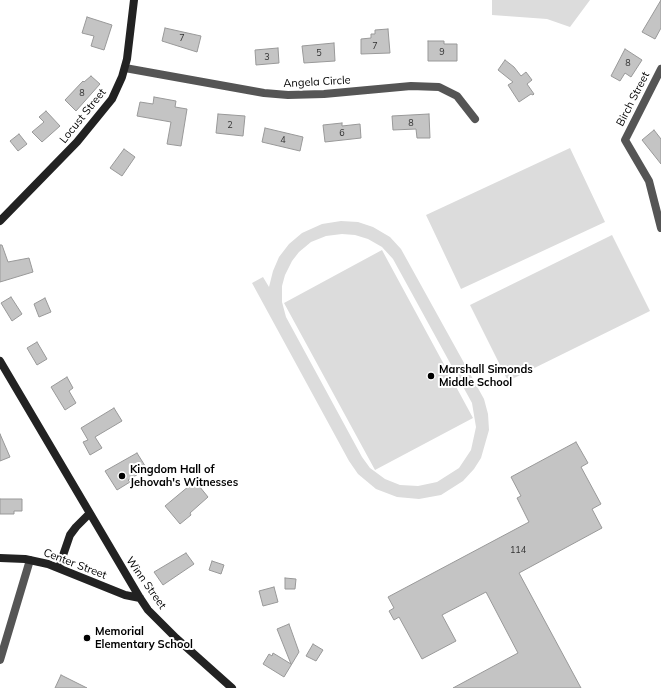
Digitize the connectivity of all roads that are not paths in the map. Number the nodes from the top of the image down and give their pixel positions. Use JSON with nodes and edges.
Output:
{"nodes":[{"id":1,"x":134,"y":0,"type":"edge"},
{"id":2,"x":125,"y":68,"type":"junction"},
{"id":3,"x":661,"y":69,"type":"edge"},
{"id":4,"x":475,"y":119,"type":"dead end"},
{"id":5,"x":0,"y":221,"type":"edge"},
{"id":6,"x":661,"y":228,"type":"edge"},
{"id":7,"x":0,"y":361,"type":"edge"},
{"id":8,"x":89,"y":514,"type":"junction"},
{"id":9,"x":0,"y":558,"type":"edge"},
{"id":10,"x":30,"y":560,"type":"junction"},
{"id":11,"x":59,"y":567,"type":"junction"},
{"id":12,"x":140,"y":598,"type":"junction"},
{"id":13,"x":0,"y":660,"type":"edge"},
{"id":14,"x":232,"y":688,"type":"edge"}],
"edges":[{"from":1,"to":2,"type":"main road","name":"Locust Street"},
{"from":2,"to":4,"type":"street","name":"Angela Circle"},
{"from":2,"to":5,"type":"main road","name":"Locust Street"},
{"from":3,"to":6,"type":"street","name":"Birch Street"},
{"from":7,"to":8,"type":"main road","name":"Winn Street"},
{"from":8,"to":11,"type":"main road"},
{"from":8,"to":12,"type":"main road","name":"Winn Street"},
{"from":9,"to":10,"type":"main road","name":"Center Street"},
{"from":10,"to":11,"type":"main road","name":"Center Street"},
{"from":10,"to":13,"type":"street"},
{"from":11,"to":12,"type":"main road","name":"Center Street"},
{"from":12,"to":14,"type":"main road","name":"Winn Street"}]}
